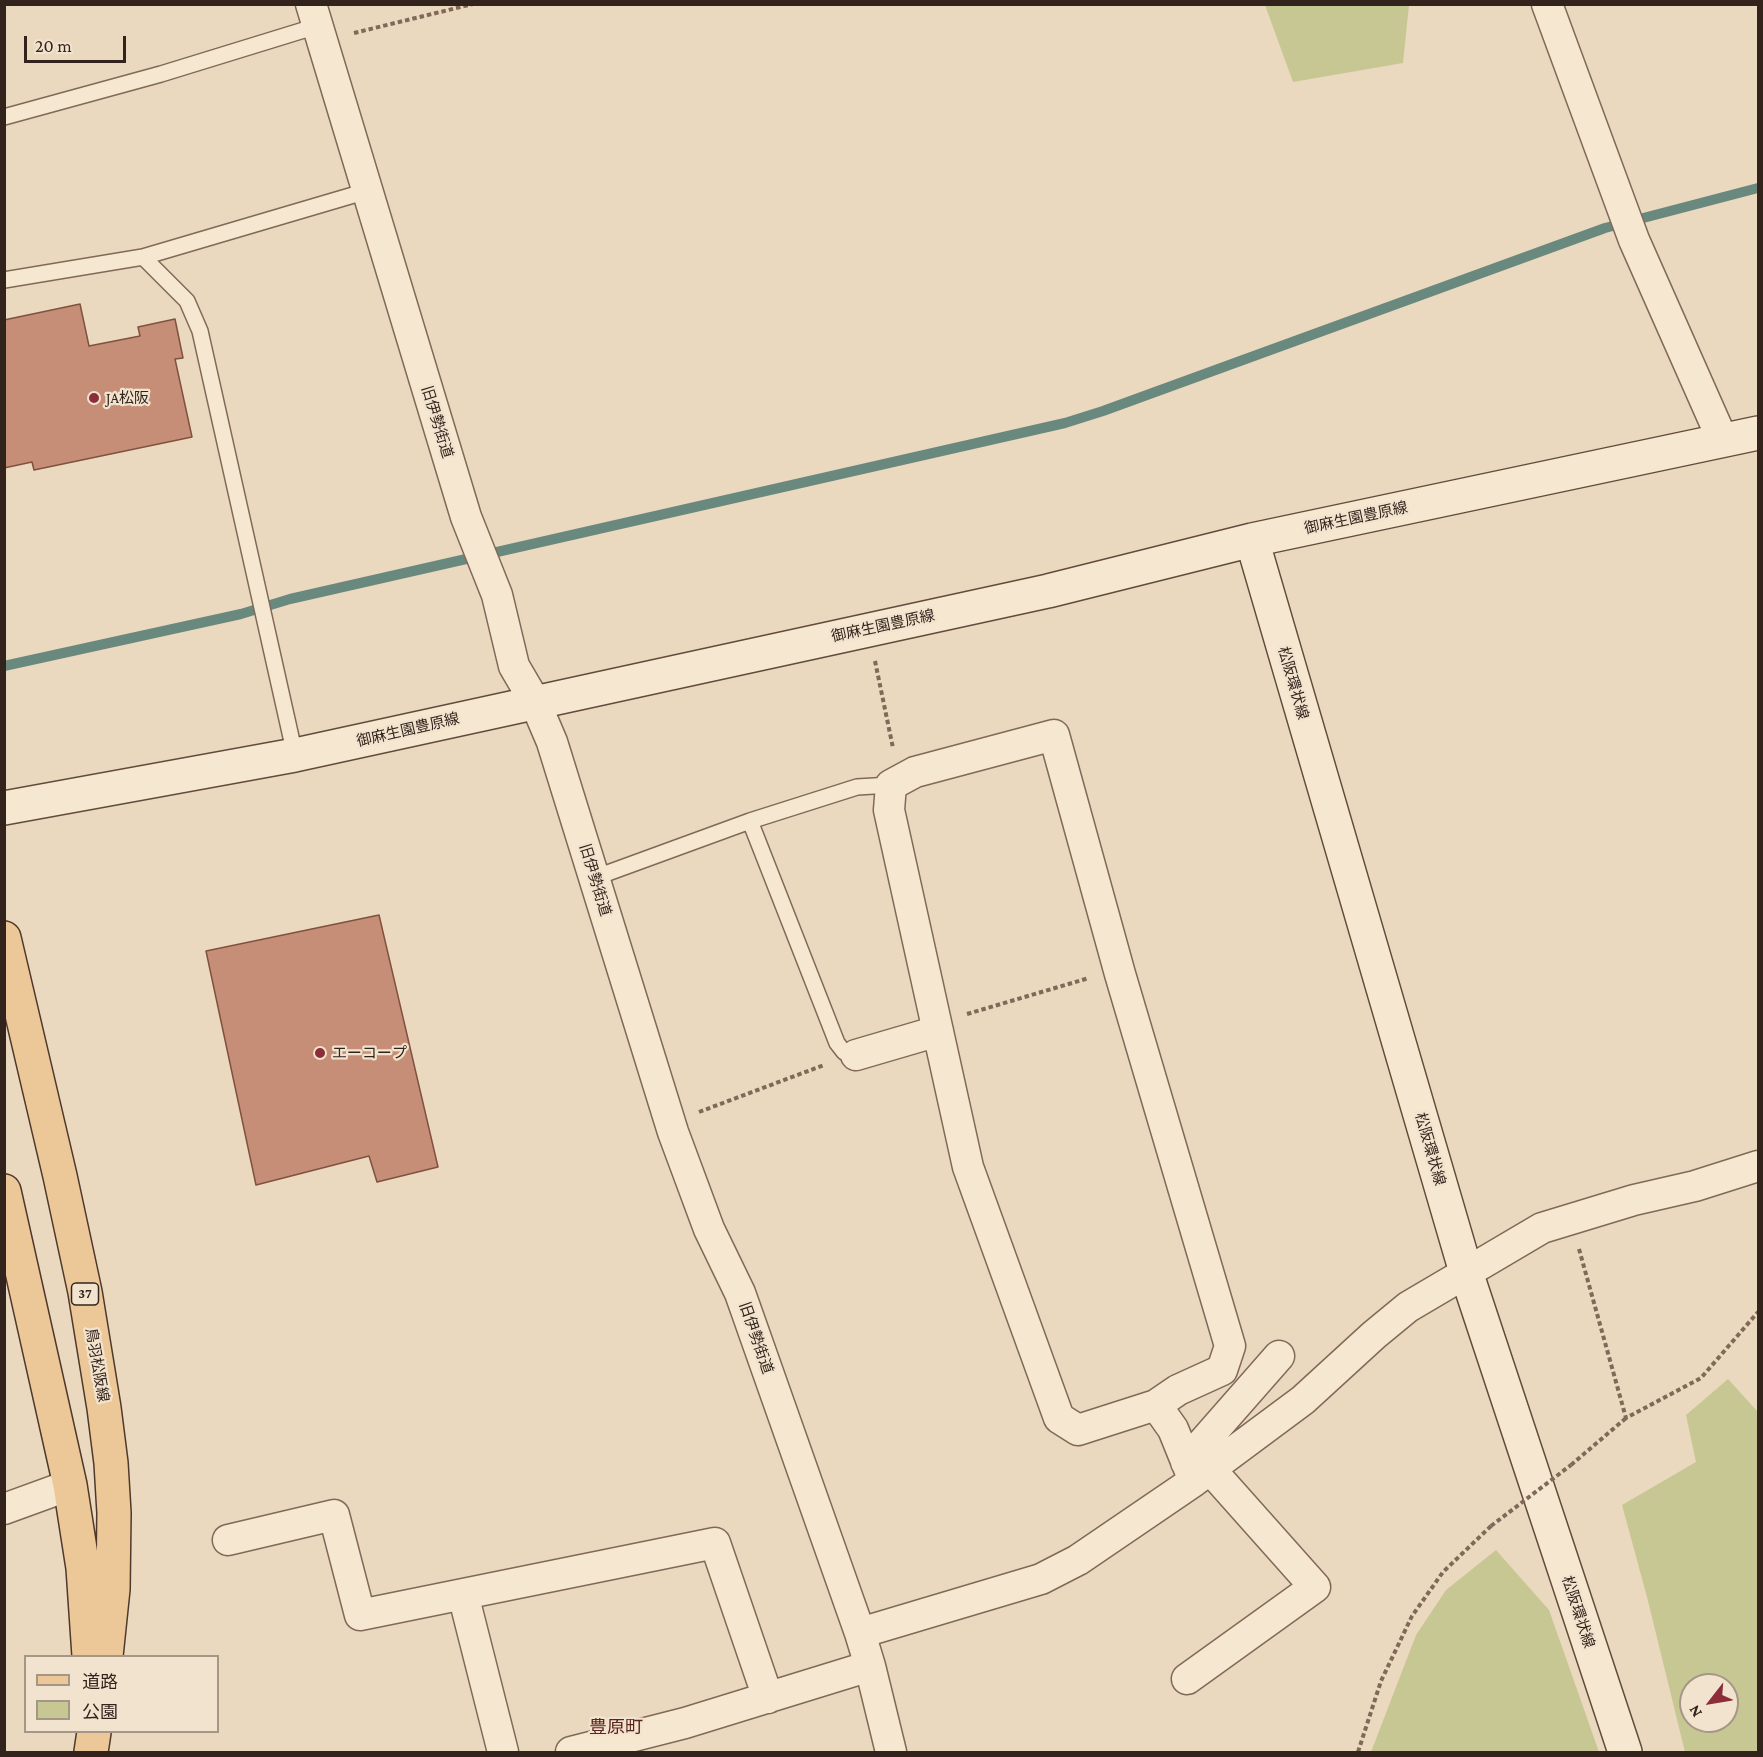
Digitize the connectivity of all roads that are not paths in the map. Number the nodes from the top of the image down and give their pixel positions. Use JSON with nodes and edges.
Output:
{"nodes":[{"id":1,"x":1547,"y":4,"type":"edge"},
{"id":2,"x":316,"y":24,"type":"edge"},
{"id":3,"x":4,"y":117,"type":"edge"},
{"id":4,"x":367,"y":192,"type":"junction"},
{"id":5,"x":143,"y":257,"type":"junction"},
{"id":6,"x":4,"y":280,"type":"edge"},
{"id":7,"x":1758,"y":433,"type":"edge"},
{"id":8,"x":1723,"y":441,"type":"junction"},
{"id":9,"x":1252,"y":540,"type":"junction"},
{"id":10,"x":535,"y":702,"type":"junction"},
{"id":11,"x":295,"y":755,"type":"junction"},
{"id":12,"x":896,"y":783,"type":"junction"},
{"id":13,"x":4,"y":808,"type":"edge"},
{"id":14,"x":750,"y":821,"type":"junction"},
{"id":15,"x":594,"y":878,"type":"junction"},
{"id":16,"x":4,"y":938,"type":"edge"},
{"id":17,"x":938,"y":1031,"type":"junction"},
{"id":18,"x":850,"y":1053,"type":"joint"},
{"id":19,"x":1758,"y":1166,"type":"edge"},
{"id":20,"x":4,"y":1191,"type":"edge"},
{"id":21,"x":13,"y":1269,"type":"edge"},
{"id":22,"x":1466,"y":1272,"type":"junction"},
{"id":23,"x":1279,"y":1356,"type":"dead end"},
{"id":24,"x":1156,"y":1405,"type":"junction"},
{"id":25,"x":1197,"y":1471,"type":"junction"},
{"id":26,"x":70,"y":1485,"type":"junction"},
{"id":27,"x":4,"y":1509,"type":"edge"},
{"id":28,"x":228,"y":1540,"type":"dead end"},
{"id":29,"x":463,"y":1594,"type":"junction"},
{"id":30,"x":860,"y":1633,"type":"junction"},
{"id":31,"x":89,"y":1655,"type":"edge"},
{"id":32,"x":106,"y":1655,"type":"edge"},
{"id":33,"x":870,"y":1666,"type":"junction"},
{"id":34,"x":1186,"y":1679,"type":"dead end"},
{"id":35,"x":768,"y":1698,"type":"junction"},
{"id":36,"x":503,"y":1752,"type":"edge"},
{"id":37,"x":571,"y":1752,"type":"edge"},
{"id":38,"x":891,"y":1752,"type":"edge"},
{"id":39,"x":1625,"y":1752,"type":"edge"}],
"edges":[{"from":1,"to":8,"type":"street"},
{"from":2,"to":3,"type":"lane"},
{"from":2,"to":4,"type":"street","name":"旧伊勢街道"},
{"from":4,"to":5,"type":"lane"},
{"from":4,"to":10,"type":"street","name":"旧伊勢街道"},
{"from":5,"to":6,"type":"lane"},
{"from":5,"to":11,"type":"lane"},
{"from":7,"to":8,"type":"main road","name":"御麻生園豊原線"},
{"from":8,"to":9,"type":"main road","name":"御麻生園豊原線"},
{"from":9,"to":10,"type":"main road","name":"御麻生園豊原線"},
{"from":9,"to":22,"type":"main road","name":"松阪環状線"},
{"from":10,"to":11,"type":"main road","name":"御麻生園豊原線"},
{"from":10,"to":15,"type":"street","name":"旧伊勢街道"},
{"from":11,"to":13,"type":"main road","name":"御麻生園豊原線"},
{"from":12,"to":14,"type":"lane"},
{"from":12,"to":17,"type":"street"},
{"from":12,"to":24,"type":"street"},
{"from":14,"to":15,"type":"lane"},
{"from":14,"to":18,"type":"lane"},
{"from":15,"to":30,"type":"street","name":"旧伊勢街道"},
{"from":16,"to":32,"type":"main road","name":"鳥羽松阪線","number":"37"},
{"from":17,"to":18,"type":"street"},
{"from":17,"to":24,"type":"street"},
{"from":19,"to":22,"type":"street"},
{"from":20,"to":21,"type":"main road"},
{"from":21,"to":26,"type":"main road"},
{"from":22,"to":25,"type":"street"},
{"from":22,"to":39,"type":"main road","name":"松阪環状線"},
{"from":23,"to":25,"type":"street"},
{"from":24,"to":25,"type":"street"},
{"from":25,"to":30,"type":"street"},
{"from":25,"to":34,"type":"street"},
{"from":26,"to":27,"type":"street"},
{"from":26,"to":31,"type":"main road"},
{"from":28,"to":29,"type":"street"},
{"from":29,"to":35,"type":"street"},
{"from":29,"to":36,"type":"street"},
{"from":30,"to":33,"type":"street","name":"旧伊勢街道"},
{"from":33,"to":35,"type":"street"},
{"from":33,"to":38,"type":"street","name":"旧伊勢街道"},
{"from":35,"to":37,"type":"street"}]}
